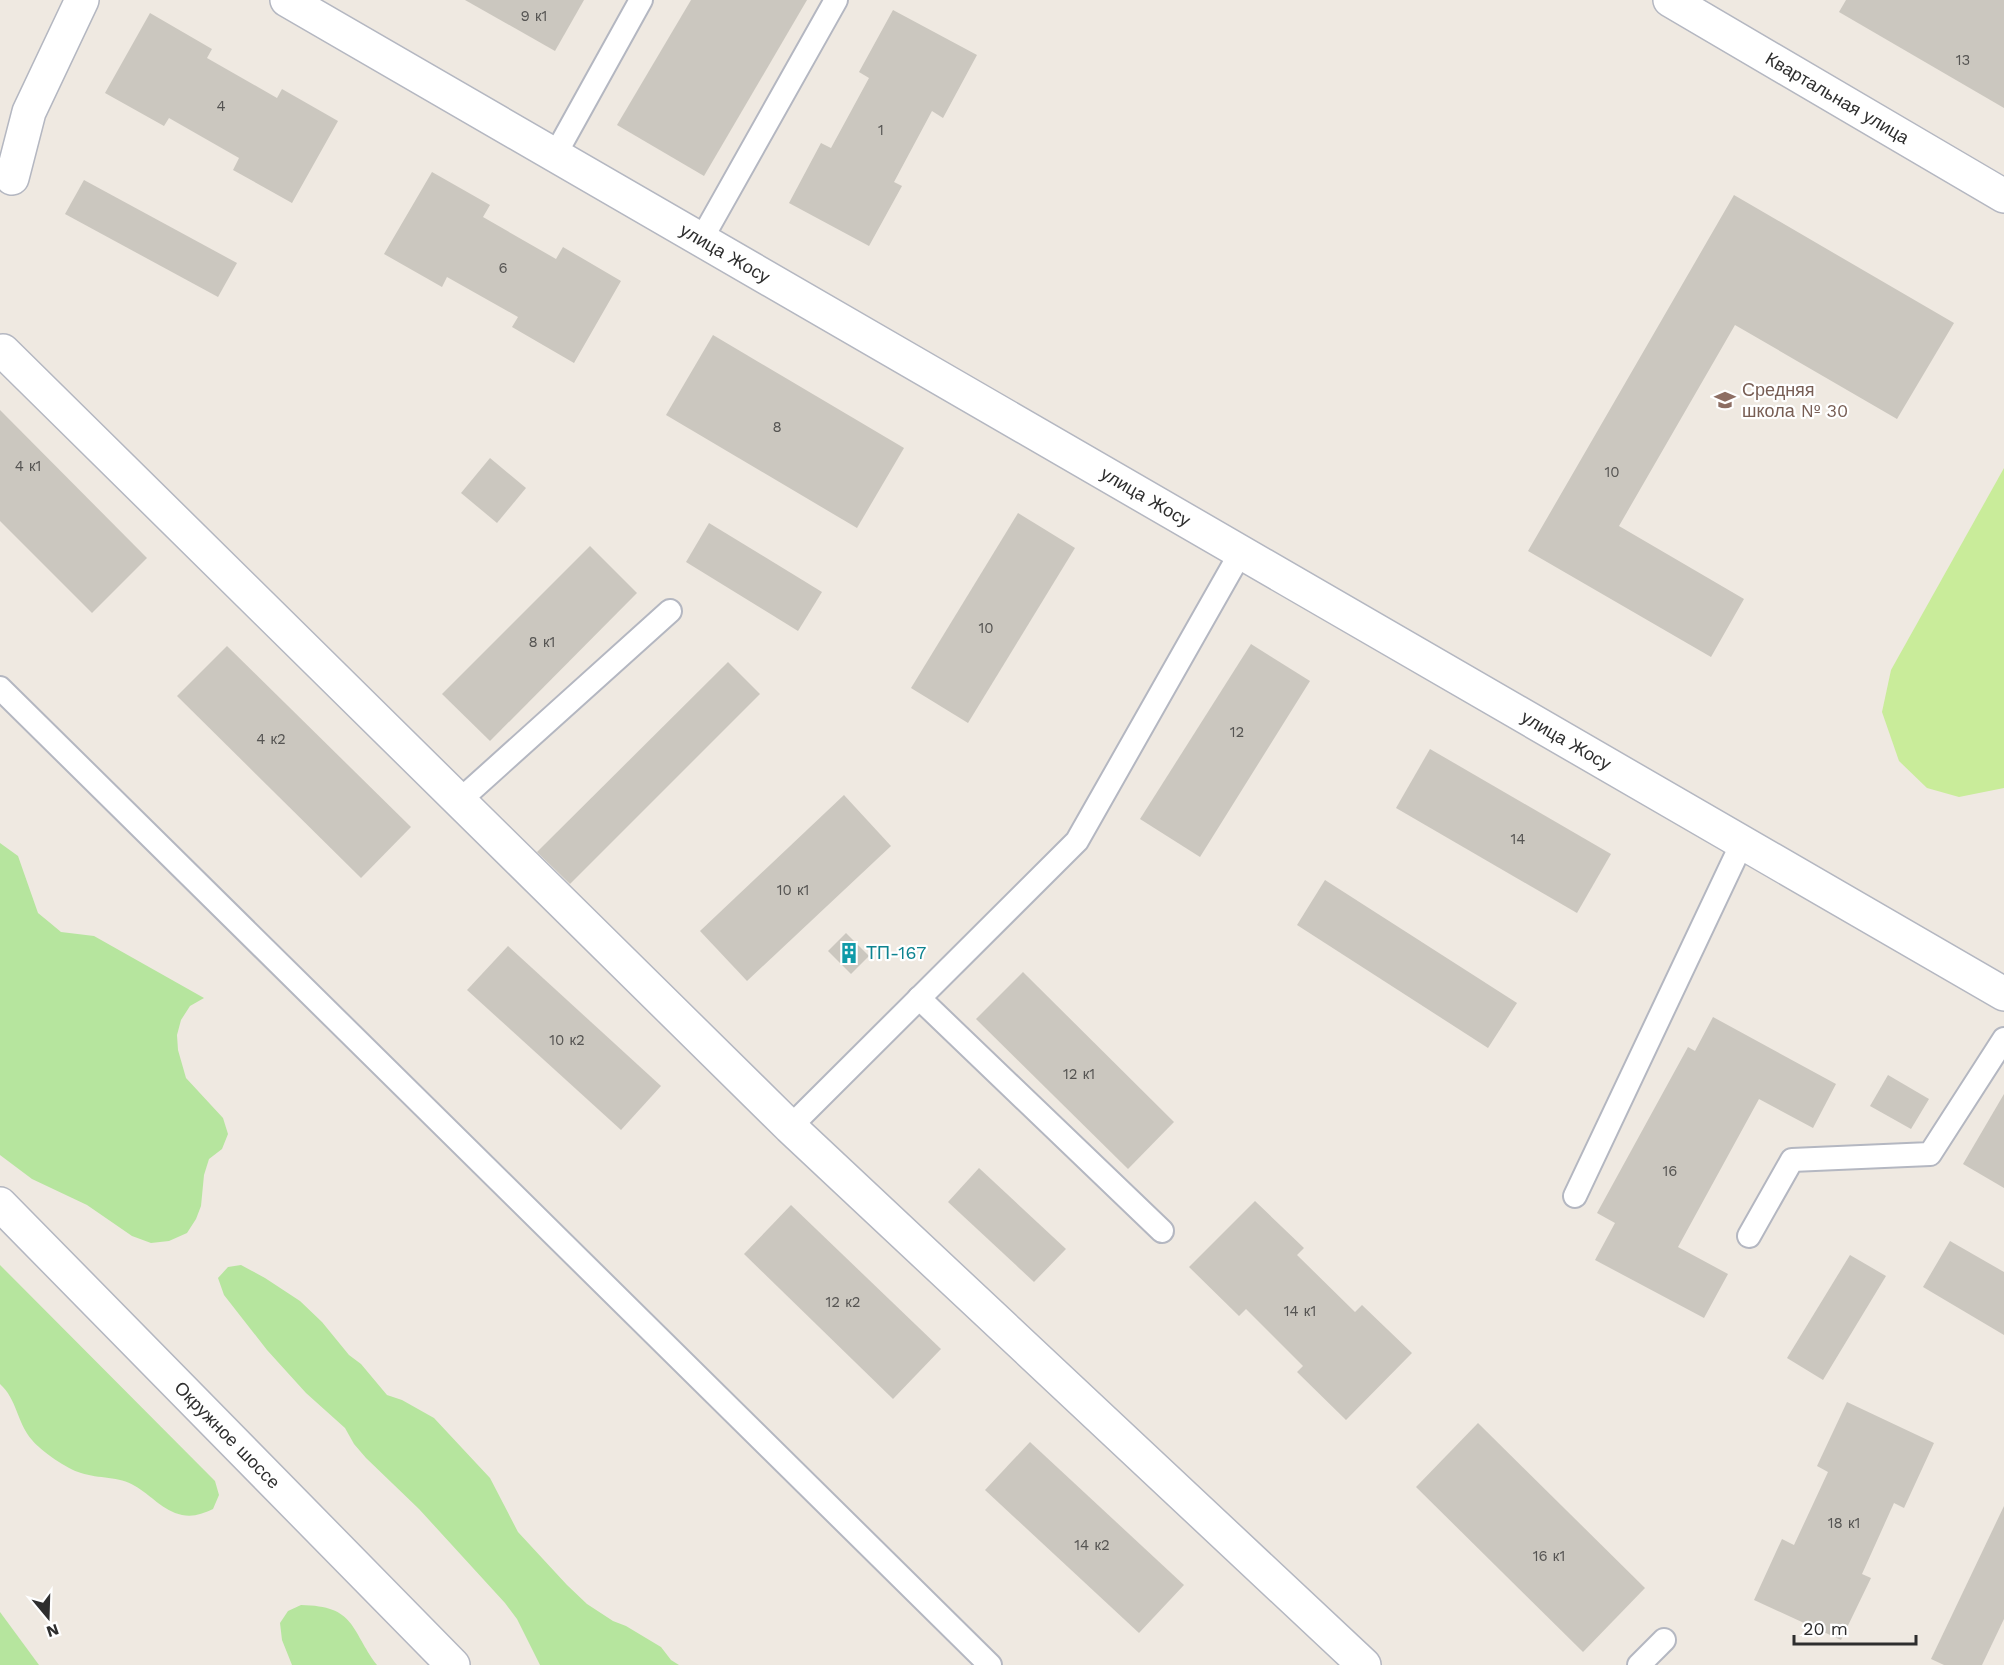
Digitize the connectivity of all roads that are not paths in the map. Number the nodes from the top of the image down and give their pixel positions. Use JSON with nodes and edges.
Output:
{"nodes":[{"id":1,"x":82,"y":0,"type":"edge"},
{"id":2,"x":287,"y":0,"type":"edge"},
{"id":3,"x":641,"y":0,"type":"edge"},
{"id":4,"x":836,"y":0,"type":"edge"},
{"id":5,"x":1670,"y":0,"type":"edge"},
{"id":6,"x":555,"y":155,"type":"junction"},
{"id":7,"x":12,"y":178,"type":"dead end"},
{"id":8,"x":2004,"y":196,"type":"edge"},
{"id":9,"x":701,"y":240,"type":"junction"},
{"id":10,"x":3,"y":351,"type":"dead end"},
{"id":11,"x":1241,"y":552,"type":"junction"},
{"id":12,"x":670,"y":611,"type":"dead end"},
{"id":13,"x":0,"y":688,"type":"edge"},
{"id":14,"x":459,"y":801,"type":"junction"},
{"id":15,"x":1742,"y":843,"type":"junction"},
{"id":16,"x":2004,"y":994,"type":"edge"},
{"id":17,"x":919,"y":998,"type":"junction"},
{"id":18,"x":2004,"y":1039,"type":"edge"},
{"id":19,"x":790,"y":1127,"type":"junction"},
{"id":20,"x":1575,"y":1196,"type":"dead end"},
{"id":21,"x":0,"y":1204,"type":"edge"},
{"id":22,"x":1162,"y":1231,"type":"dead end"},
{"id":23,"x":1749,"y":1236,"type":"dead end"},
{"id":24,"x":1664,"y":1640,"type":"dead end"},
{"id":25,"x":453,"y":1665,"type":"edge"},
{"id":26,"x":990,"y":1665,"type":"edge"},
{"id":27,"x":1364,"y":1665,"type":"edge"},
{"id":28,"x":1639,"y":1665,"type":"edge"}],
"edges":[{"from":1,"to":7,"type":"street"},
{"from":2,"to":6,"type":"street","name":"улица Жосу"},
{"from":3,"to":6,"type":"lane"},
{"from":4,"to":9,"type":"lane"},
{"from":5,"to":8,"type":"street","name":"Квартальная улица"},
{"from":6,"to":9,"type":"street","name":"улица Жосу"},
{"from":9,"to":11,"type":"street","name":"улица Жосу"},
{"from":10,"to":14,"type":"street"},
{"from":11,"to":15,"type":"street","name":"улица Жосу"},
{"from":11,"to":17,"type":"lane"},
{"from":12,"to":14,"type":"lane"},
{"from":13,"to":26,"type":"lane"},
{"from":14,"to":19,"type":"street"},
{"from":15,"to":16,"type":"street","name":"улица Жосу"},
{"from":15,"to":20,"type":"lane"},
{"from":17,"to":19,"type":"lane"},
{"from":17,"to":22,"type":"lane"},
{"from":18,"to":23,"type":"lane"},
{"from":19,"to":27,"type":"street"},
{"from":21,"to":25,"type":"street","name":"Окружное шоссе"},
{"from":24,"to":28,"type":"lane"}]}
